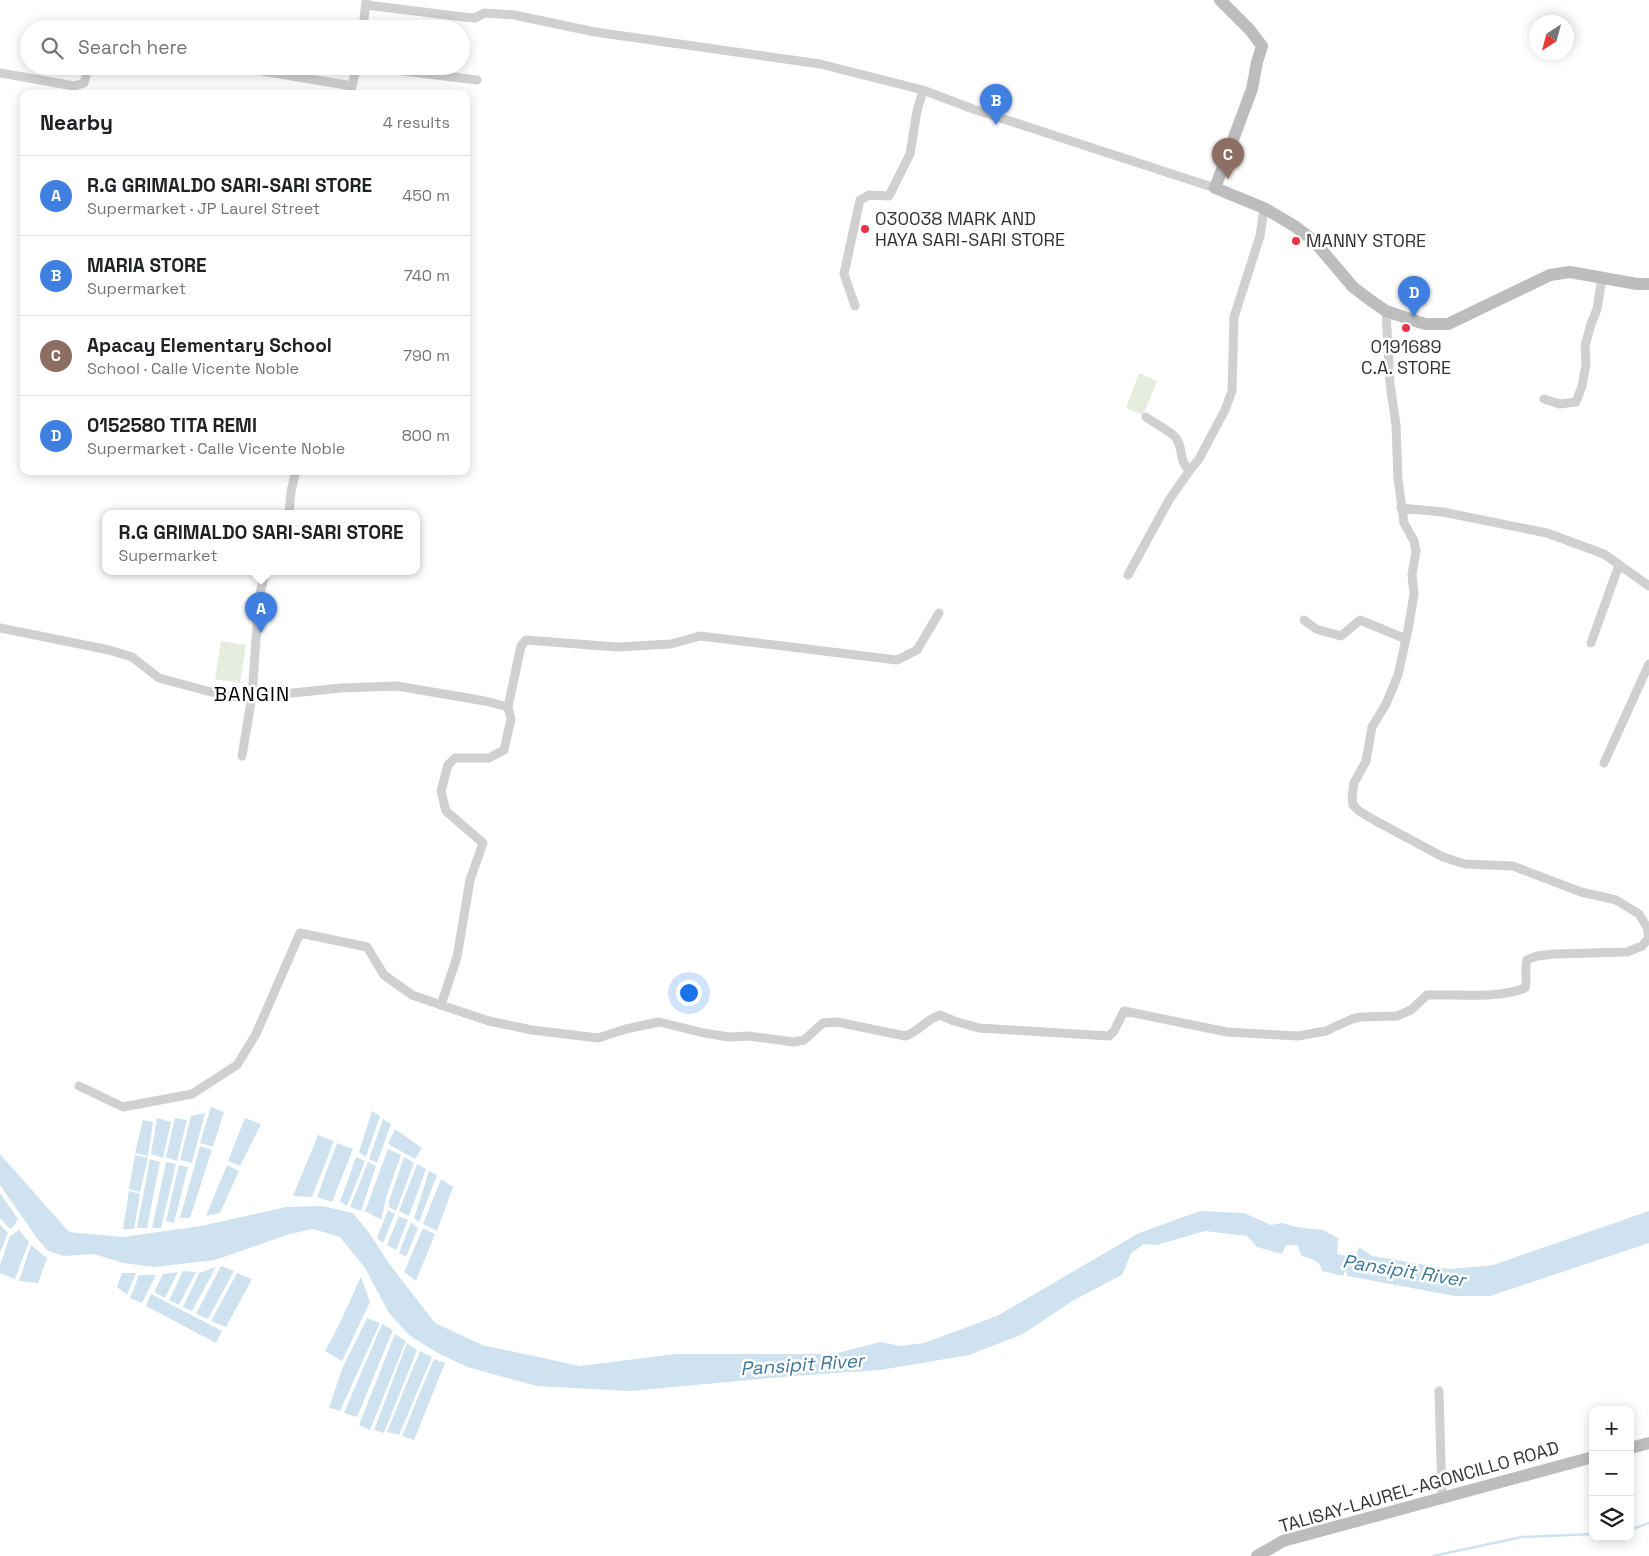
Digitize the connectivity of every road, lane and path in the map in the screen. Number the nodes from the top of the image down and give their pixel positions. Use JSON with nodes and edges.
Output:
{"nodes":[{"id":1,"x":1220,"y":0,"type":"edge"},
{"id":2,"x":366,"y":2,"type":"edge"},
{"id":3,"x":364,"y":20,"type":"edge"},
{"id":4,"x":0,"y":73,"type":"edge"},
{"id":5,"x":86,"y":75,"type":"edge"},
{"id":6,"x":277,"y":75,"type":"edge"},
{"id":7,"x":355,"y":75,"type":"edge"},
{"id":8,"x":436,"y":75,"type":"edge"},
{"id":9,"x":477,"y":80,"type":"dead end"},
{"id":10,"x":351,"y":90,"type":"edge"},
{"id":11,"x":923,"y":90,"type":"junction"},
{"id":12,"x":1215,"y":188,"type":"junction"},
{"id":13,"x":1264,"y":208,"type":"junction"},
{"id":14,"x":1602,"y":278,"type":"junction"},
{"id":15,"x":1649,"y":284,"type":"edge"},
{"id":16,"x":855,"y":306,"type":"dead end"},
{"id":17,"x":1386,"y":311,"type":"junction"},
{"id":18,"x":1544,"y":399,"type":"dead end"},
{"id":19,"x":1146,"y":417,"type":"dead end"},
{"id":20,"x":1190,"y":470,"type":"junction"},
{"id":21,"x":295,"y":475,"type":"edge"},
{"id":22,"x":1401,"y":508,"type":"junction"},
{"id":23,"x":289,"y":510,"type":"edge"},
{"id":24,"x":1619,"y":564,"type":"junction"},
{"id":25,"x":264,"y":575,"type":"edge"},
{"id":26,"x":1128,"y":575,"type":"dead end"},
{"id":27,"x":1649,"y":586,"type":"edge"},
{"id":28,"x":938,"y":613,"type":"dead end"},
{"id":29,"x":1304,"y":620,"type":"dead end"},
{"id":30,"x":0,"y":628,"type":"edge"},
{"id":31,"x":1406,"y":639,"type":"junction"},
{"id":32,"x":1591,"y":643,"type":"dead end"},
{"id":33,"x":1649,"y":664,"type":"edge"},
{"id":34,"x":252,"y":696,"type":"junction"},
{"id":35,"x":508,"y":708,"type":"junction"},
{"id":36,"x":242,"y":756,"type":"dead end"},
{"id":37,"x":1604,"y":763,"type":"dead end"},
{"id":38,"x":441,"y":1005,"type":"junction"},
{"id":39,"x":79,"y":1086,"type":"dead end"},
{"id":40,"x":1439,"y":1391,"type":"dead end"},
{"id":41,"x":1649,"y":1443,"type":"edge"},
{"id":42,"x":1634,"y":1447,"type":"edge"},
{"id":43,"x":1589,"y":1459,"type":"edge"},
{"id":44,"x":1442,"y":1498,"type":"junction"},
{"id":45,"x":1257,"y":1556,"type":"edge"}],
"edges":[{"from":1,"to":12,"type":"street"},
{"from":2,"to":3,"type":"street"},
{"from":2,"to":11,"type":"street"},
{"from":4,"to":5,"type":"street"},
{"from":6,"to":10,"type":"street"},
{"from":7,"to":10,"type":"street"},
{"from":8,"to":9,"type":"street"},
{"from":11,"to":12,"type":"street"},
{"from":11,"to":16,"type":"street"},
{"from":12,"to":13,"type":"street"},
{"from":13,"to":17,"type":"street"},
{"from":13,"to":20,"type":"street"},
{"from":14,"to":15,"type":"street"},
{"from":14,"to":17,"type":"street"},
{"from":14,"to":18,"type":"street"},
{"from":17,"to":22,"type":"street"},
{"from":19,"to":20,"type":"street"},
{"from":20,"to":26,"type":"street"},
{"from":21,"to":23,"type":"street"},
{"from":22,"to":24,"type":"street"},
{"from":22,"to":31,"type":"street"},
{"from":24,"to":27,"type":"street"},
{"from":24,"to":32,"type":"street"},
{"from":25,"to":34,"type":"street"},
{"from":28,"to":35,"type":"street"},
{"from":29,"to":31,"type":"street"},
{"from":30,"to":34,"type":"street"},
{"from":31,"to":38,"type":"street"},
{"from":33,"to":37,"type":"street"},
{"from":34,"to":35,"type":"street"},
{"from":34,"to":36,"type":"street"},
{"from":35,"to":38,"type":"street"},
{"from":38,"to":39,"type":"street"},
{"from":40,"to":44,"type":"street"},
{"from":41,"to":42,"type":"street"},
{"from":43,"to":44,"type":"street","name":"TALISAY-LAUREL-AGONCILLO ROAD"},
{"from":44,"to":45,"type":"street","name":"TALISAY-LAUREL-AGONCILLO ROAD"}]}
